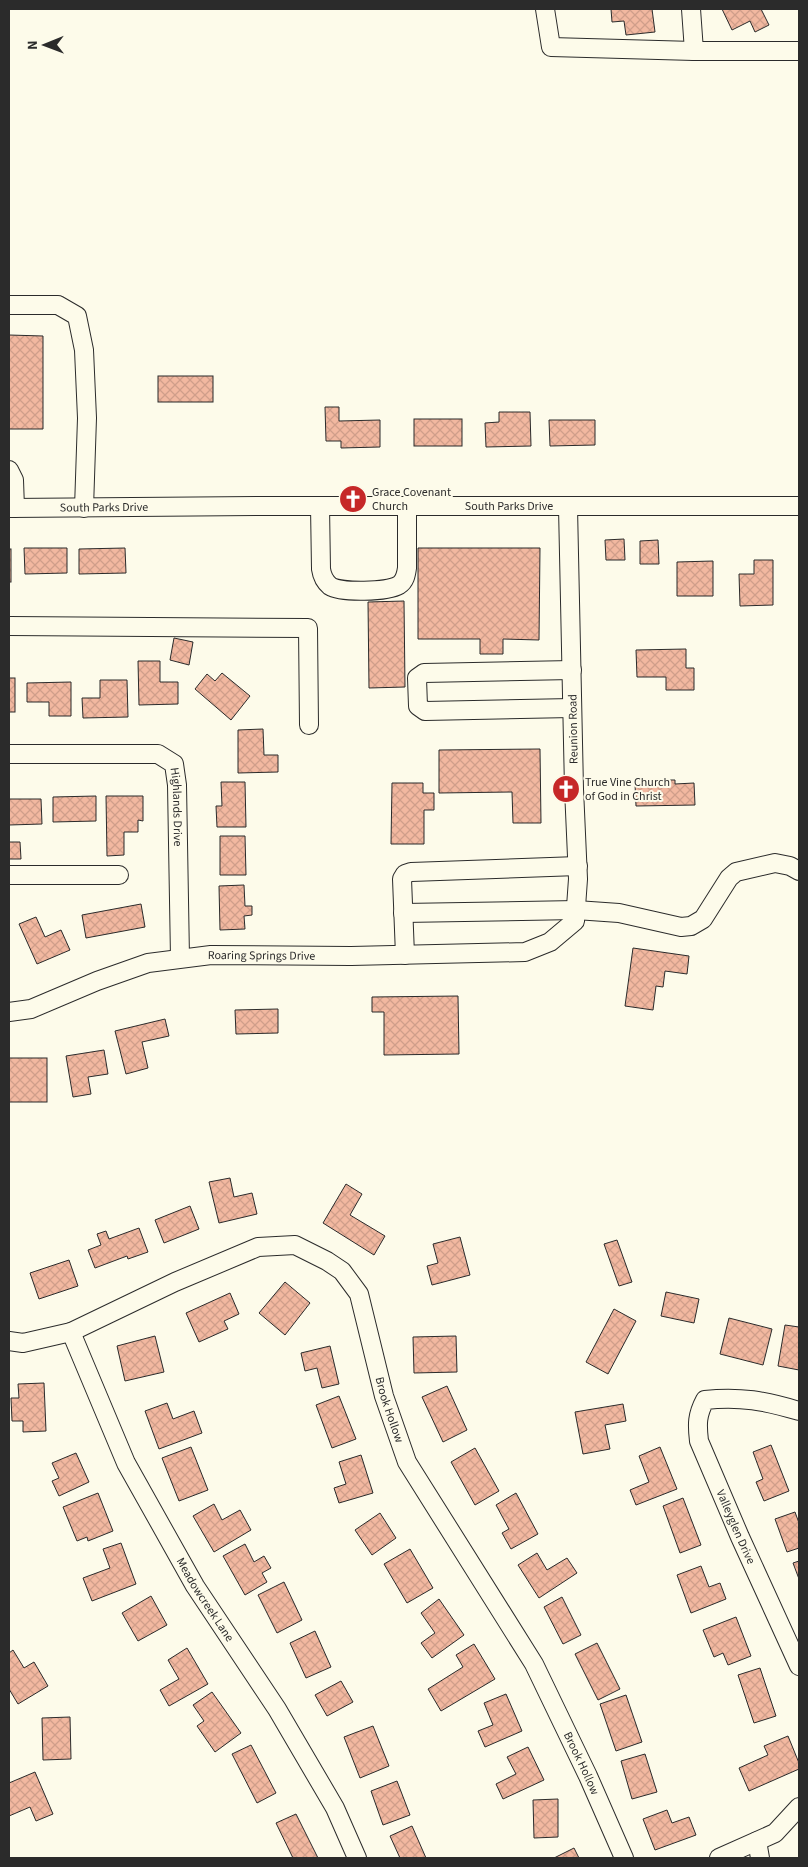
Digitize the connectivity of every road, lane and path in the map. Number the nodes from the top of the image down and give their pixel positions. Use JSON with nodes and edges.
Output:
{"nodes":[{"id":1,"x":545,"y":9,"type":"edge"},
{"id":2,"x":691,"y":9,"type":"edge"},
{"id":3,"x":694,"y":51,"type":"junction"},
{"id":4,"x":799,"y":51,"type":"edge"},
{"id":5,"x":9,"y":305,"type":"edge"},
{"id":6,"x":9,"y":470,"type":"edge"},
{"id":7,"x":320,"y":506,"type":"junction"},
{"id":8,"x":407,"y":506,"type":"junction"},
{"id":9,"x":799,"y":506,"type":"edge"},
{"id":10,"x":568,"y":507,"type":"junction"},
{"id":11,"x":12,"y":508,"type":"edge"},
{"id":12,"x":84,"y":508,"type":"junction"},
{"id":13,"x":9,"y":626,"type":"edge"},
{"id":14,"x":572,"y":670,"type":"junction"},
{"id":15,"x":572,"y":708,"type":"junction"},
{"id":16,"x":309,"y":725,"type":"dead end"},
{"id":17,"x":9,"y":754,"type":"edge"},
{"id":18,"x":578,"y":866,"type":"junction"},
{"id":19,"x":799,"y":871,"type":"edge"},
{"id":20,"x":9,"y":875,"type":"edge"},
{"id":21,"x":119,"y":875,"type":"dead end"},
{"id":22,"x":576,"y":910,"type":"junction"},
{"id":23,"x":403,"y":913,"type":"junction"},
{"id":24,"x":524,"y":952,"type":"joint"},
{"id":25,"x":405,"y":955,"type":"junction"},
{"id":26,"x":180,"y":958,"type":"junction"},
{"id":27,"x":9,"y":1012,"type":"edge"},
{"id":28,"x":72,"y":1332,"type":"junction"},
{"id":29,"x":9,"y":1341,"type":"edge"},
{"id":30,"x":799,"y":1411,"type":"edge"},
{"id":31,"x":799,"y":1666,"type":"edge"},
{"id":32,"x":799,"y":1807,"type":"edge"},
{"id":33,"x":757,"y":1841,"type":"junction"},
{"id":34,"x":357,"y":1858,"type":"edge"},
{"id":35,"x":624,"y":1858,"type":"edge"},
{"id":36,"x":719,"y":1858,"type":"edge"},
{"id":37,"x":760,"y":1858,"type":"edge"}],
"edges":[{"from":1,"to":3,"type":"street"},
{"from":2,"to":3,"type":"street"},
{"from":3,"to":4,"type":"street"},
{"from":5,"to":12,"type":"street"},
{"from":6,"to":11,"type":"street"},
{"from":7,"to":8,"type":"street","name":"South Parks Drive"},
{"from":7,"to":8,"type":"street"},
{"from":7,"to":12,"type":"street","name":"South Parks Drive"},
{"from":8,"to":10,"type":"street","name":"South Parks Drive"},
{"from":9,"to":10,"type":"street","name":"South Parks Drive"},
{"from":10,"to":14,"type":"street","name":"Reunion Road"},
{"from":11,"to":12,"type":"street","name":"South Parks Drive"},
{"from":13,"to":16,"type":"street"},
{"from":14,"to":15,"type":"street","name":"Reunion Road"},
{"from":14,"to":15,"type":"street"},
{"from":15,"to":18,"type":"street","name":"Reunion Road"},
{"from":17,"to":26,"type":"street","name":"Highlands Drive"},
{"from":18,"to":22,"type":"street","name":"Reunion Road"},
{"from":18,"to":23,"type":"street"},
{"from":19,"to":22,"type":"street"},
{"from":20,"to":21,"type":"street"},
{"from":22,"to":23,"type":"street"},
{"from":22,"to":24,"type":"street","name":"Reunion Road"},
{"from":23,"to":25,"type":"street"},
{"from":24,"to":25,"type":"street","name":"Roaring Springs Drive"},
{"from":25,"to":26,"type":"street","name":"Roaring Springs Drive"},
{"from":26,"to":27,"type":"street","name":"Roaring Springs Drive"},
{"from":28,"to":29,"type":"street","name":"Brook Hollow"},
{"from":28,"to":34,"type":"street","name":"Meadowcreek Lane"},
{"from":28,"to":35,"type":"street","name":"Brook Hollow"},
{"from":30,"to":31,"type":"street","name":"Valleyglen Drive"},
{"from":32,"to":33,"type":"street"},
{"from":33,"to":36,"type":"street"},
{"from":33,"to":37,"type":"street"}]}
